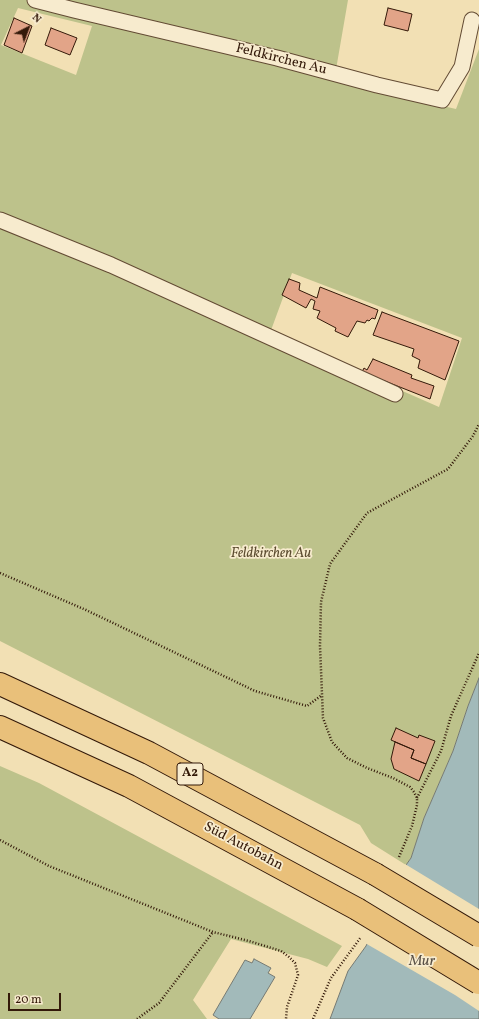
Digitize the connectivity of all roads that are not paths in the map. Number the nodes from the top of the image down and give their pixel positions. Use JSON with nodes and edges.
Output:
{"nodes":[{"id":1,"x":35,"y":0,"type":"edge"},
{"id":2,"x":472,"y":20,"type":"dead end"},
{"id":3,"x":0,"y":220,"type":"edge"},
{"id":4,"x":395,"y":394,"type":"dead end"},
{"id":5,"x":0,"y":684,"type":"edge"},
{"id":6,"x":0,"y":727,"type":"edge"},
{"id":7,"x":479,"y":936,"type":"edge"},
{"id":8,"x":479,"y":983,"type":"edge"}],
"edges":[{"from":1,"to":2,"type":"street","name":"Feldkirchen Au"},
{"from":3,"to":4,"type":"street"},
{"from":5,"to":7,"type":"highway","number":"A2","bridge":true},
{"from":6,"to":8,"type":"highway","name":"Süd Autobahn","bridge":true}]}
